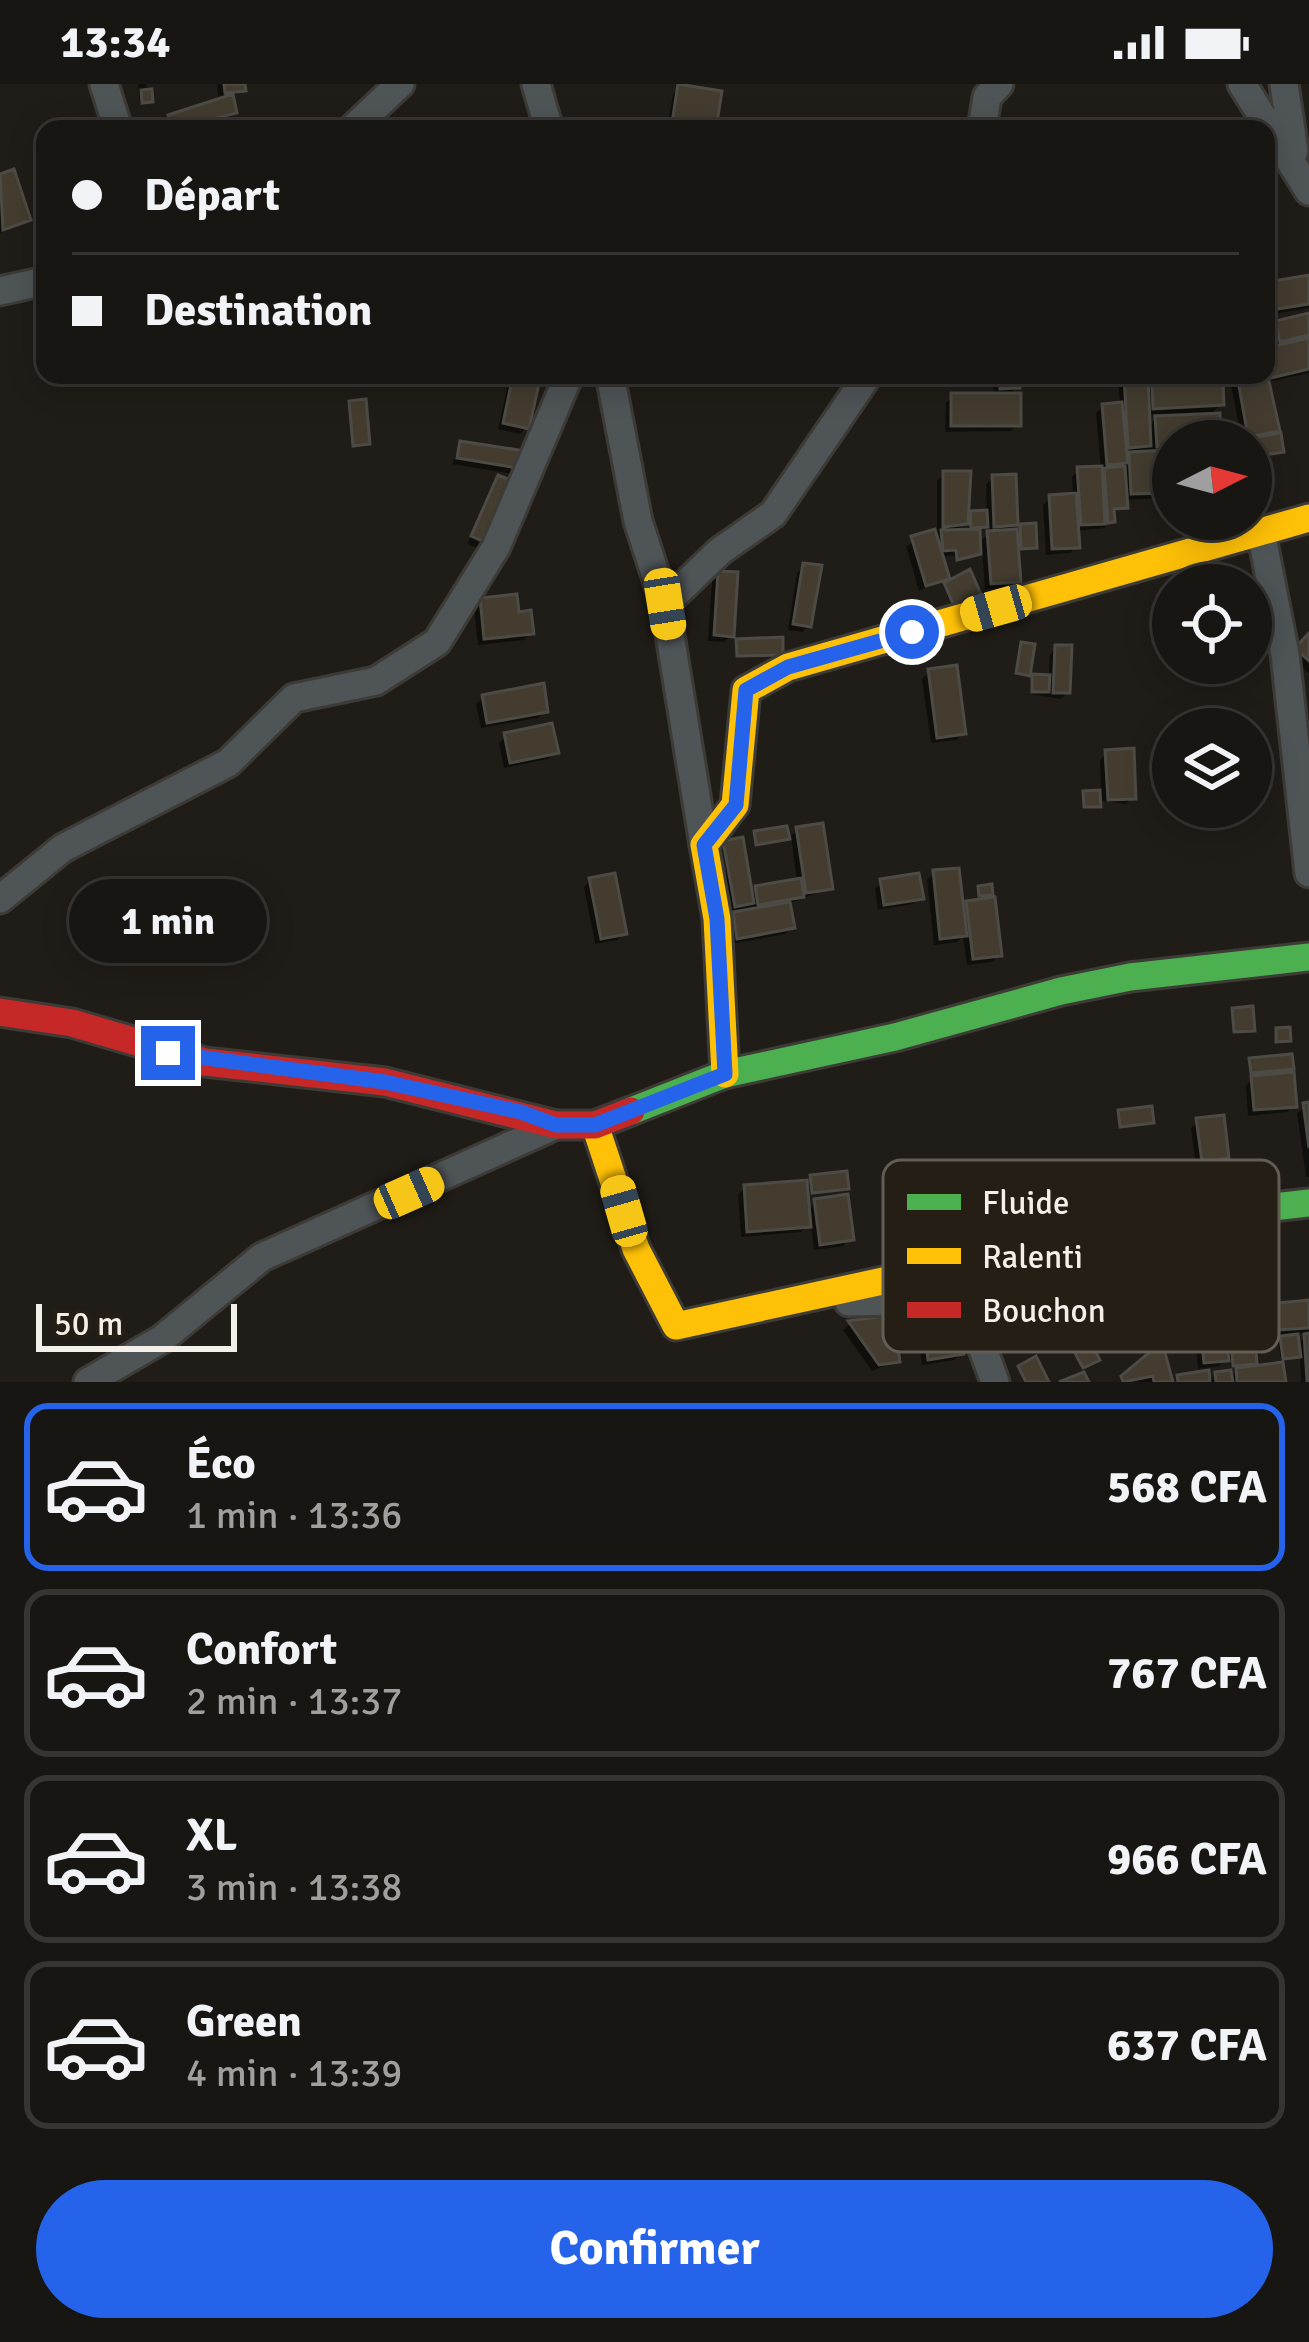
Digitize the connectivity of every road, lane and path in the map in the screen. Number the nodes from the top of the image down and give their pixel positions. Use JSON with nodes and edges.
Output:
{"nodes":[{"id":1,"x":104,"y":84,"type":"edge"},
{"id":2,"x":400,"y":84,"type":"edge"},
{"id":3,"x":536,"y":84,"type":"edge"},
{"id":4,"x":999,"y":84,"type":"edge"},
{"id":5,"x":1242,"y":84,"type":"edge"},
{"id":6,"x":1292,"y":88,"type":"edge"},
{"id":7,"x":115,"y":120,"type":"edge"},
{"id":8,"x":362,"y":120,"type":"edge"},
{"id":9,"x":546,"y":120,"type":"edge"},
{"id":10,"x":983,"y":120,"type":"edge"},
{"id":11,"x":1265,"y":120,"type":"edge"},
{"id":12,"x":1309,"y":122,"type":"edge"},
{"id":13,"x":1275,"y":136,"type":"edge"},
{"id":14,"x":1300,"y":176,"type":"edge"},
{"id":15,"x":36,"y":283,"type":"edge"},
{"id":16,"x":0,"y":291,"type":"edge"},
{"id":17,"x":564,"y":384,"type":"edge"},
{"id":18,"x":612,"y":384,"type":"edge"},
{"id":19,"x":862,"y":384,"type":"edge"},
{"id":20,"x":1309,"y":518,"type":"edge"},
{"id":21,"x":1272,"y":529,"type":"edge"},
{"id":22,"x":1233,"y":540,"type":"edge"},
{"id":23,"x":1263,"y":540,"type":"edge"},
{"id":24,"x":665,"y":604,"type":"junction"},
{"id":25,"x":704,"y":845,"type":"junction"},
{"id":26,"x":1309,"y":873,"type":"edge"},
{"id":27,"x":0,"y":899,"type":"edge"},
{"id":28,"x":1309,"y":957,"type":"edge"},
{"id":29,"x":0,"y":1012,"type":"edge"},
{"id":30,"x":725,"y":1074,"type":"junction"},
{"id":31,"x":556,"y":1125,"type":"junction"},
{"id":32,"x":595,"y":1125,"type":"junction"},
{"id":33,"x":1309,"y":1203,"type":"edge"},
{"id":34,"x":1279,"y":1206,"type":"edge"},
{"id":35,"x":883,"y":1281,"type":"edge"},
{"id":36,"x":834,"y":1296,"type":"junction"},
{"id":37,"x":883,"y":1302,"type":"edge"},
{"id":38,"x":984,"y":1352,"type":"edge"},
{"id":39,"x":88,"y":1382,"type":"edge"},
{"id":40,"x":995,"y":1382,"type":"edge"}],
"edges":[{"from":1,"to":7,"type":"street"},
{"from":2,"to":8,"type":"street"},
{"from":3,"to":9,"type":"street"},
{"from":4,"to":10,"type":"street"},
{"from":5,"to":11,"type":"street"},
{"from":6,"to":14,"type":"street"},
{"from":12,"to":14,"type":"street"},
{"from":13,"to":14,"type":"street"},
{"from":15,"to":16,"type":"street"},
{"from":17,"to":27,"type":"street"},
{"from":18,"to":24,"type":"street"},
{"from":19,"to":24,"type":"street"},
{"from":20,"to":21,"type":"street"},
{"from":22,"to":25,"type":"street"},
{"from":23,"to":26,"type":"street"},
{"from":24,"to":25,"type":"street"},
{"from":25,"to":30,"type":"street"},
{"from":28,"to":30,"type":"street"},
{"from":29,"to":31,"type":"street"},
{"from":30,"to":32,"type":"street"},
{"from":31,"to":32,"type":"street"},
{"from":31,"to":39,"type":"street"},
{"from":32,"to":36,"type":"street"},
{"from":33,"to":34,"type":"street"},
{"from":35,"to":36,"type":"street"},
{"from":36,"to":37,"type":"street"},
{"from":38,"to":40,"type":"street"}]}
